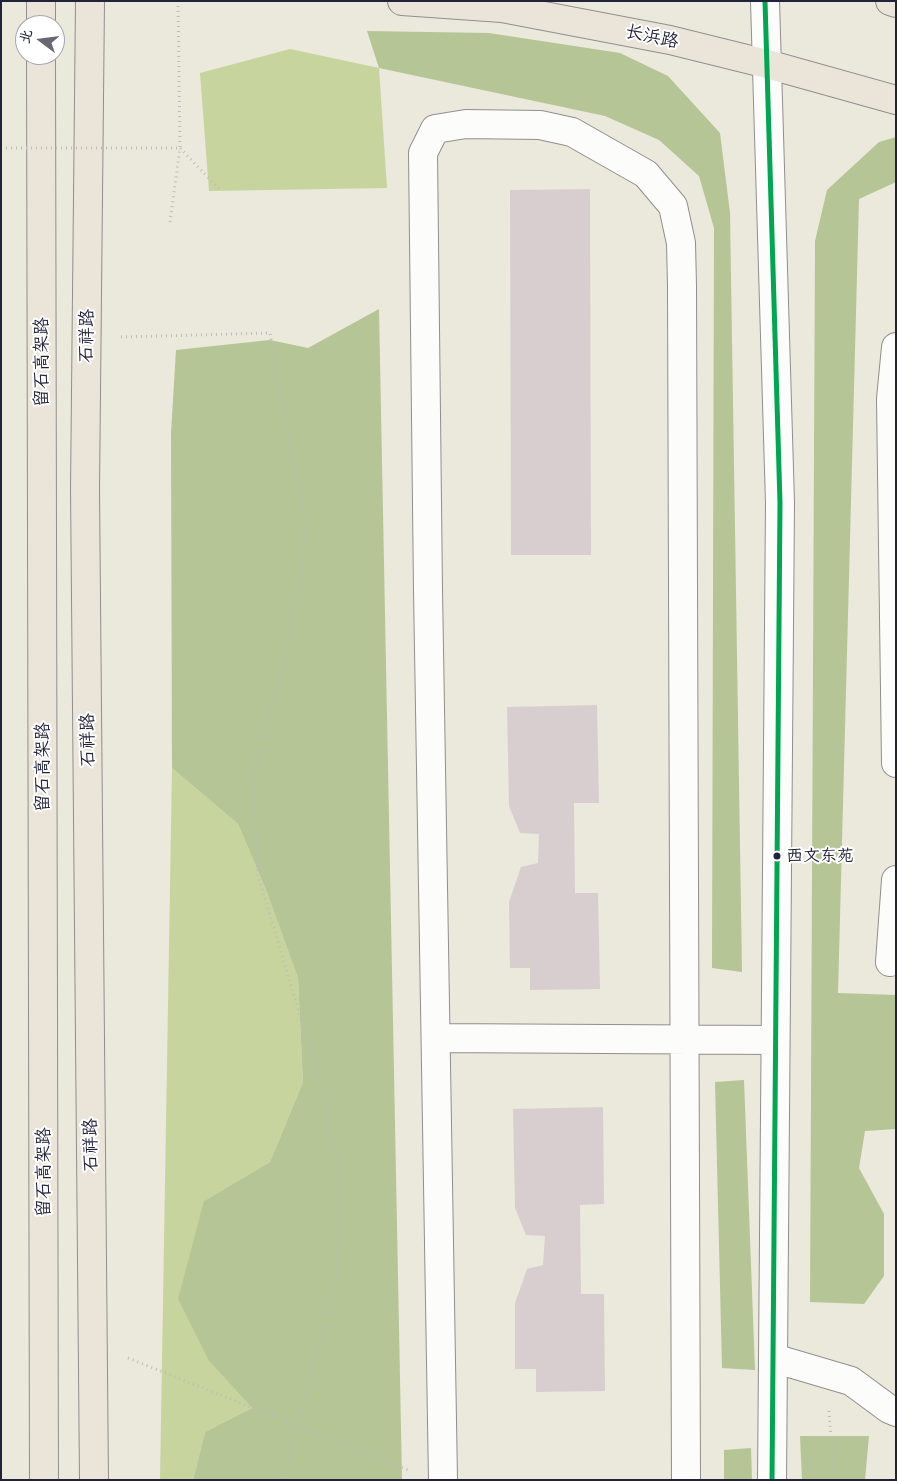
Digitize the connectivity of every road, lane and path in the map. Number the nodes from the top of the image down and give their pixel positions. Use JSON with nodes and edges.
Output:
{"nodes":[{"id":1,"x":41,"y":1,"type":"edge"},
{"id":2,"x":90,"y":1,"type":"edge"},
{"id":3,"x":178,"y":1,"type":"edge"},
{"id":4,"x":402,"y":1,"type":"edge"},
{"id":5,"x":765,"y":1,"type":"edge"},
{"id":6,"x":890,"y":1,"type":"edge"},
{"id":7,"x":896,"y":3,"type":"edge"},
{"id":8,"x":41,"y":15,"type":"edge"},
{"id":9,"x":767,"y":64,"type":"junction"},
{"id":10,"x":41,"y":65,"type":"edge"},
{"id":11,"x":896,"y":100,"type":"edge"},
{"id":12,"x":1,"y":148,"type":"edge"},
{"id":13,"x":180,"y":148,"type":"junction"},
{"id":14,"x":218,"y":189,"type":"dead end"},
{"id":15,"x":170,"y":222,"type":"dead end"},
{"id":16,"x":87,"y":338,"type":"junction"},
{"id":17,"x":896,"y":347,"type":"edge"},
{"id":18,"x":896,"y":763,"type":"edge"},
{"id":19,"x":896,"y":880,"type":"edge"},
{"id":20,"x":890,"y":962,"type":"dead end"},
{"id":21,"x":436,"y":1038,"type":"junction"},
{"id":22,"x":775,"y":1040,"type":"junction"},
{"id":23,"x":684,"y":1041,"type":"junction"},
{"id":24,"x":93,"y":1344,"type":"junction"},
{"id":25,"x":772,"y":1358,"type":"junction"},
{"id":26,"x":826,"y":1374,"type":"junction"},
{"id":27,"x":896,"y":1412,"type":"edge"},
{"id":28,"x":298,"y":1426,"type":"junction"},
{"id":29,"x":415,"y":1472,"type":"dead end"},
{"id":30,"x":44,"y":1480,"type":"edge"},
{"id":31,"x":94,"y":1480,"type":"edge"},
{"id":32,"x":284,"y":1480,"type":"edge"},
{"id":33,"x":443,"y":1480,"type":"edge"},
{"id":34,"x":686,"y":1480,"type":"edge"},
{"id":35,"x":772,"y":1480,"type":"edge"},
{"id":36,"x":834,"y":1480,"type":"edge"}],
"edges":[{"from":1,"to":8,"type":"main road"},
{"from":2,"to":16,"type":"main road","name":"石祥路"},
{"from":3,"to":13,"type":"path","bridge":true},
{"from":4,"to":9,"type":"main road","name":"长浜路"},
{"from":5,"to":9,"type":"street"},
{"from":6,"to":7,"type":"main road"},
{"from":9,"to":11,"type":"main road","name":"长浜路"},
{"from":9,"to":22,"type":"street"},
{"from":10,"to":30,"type":"main road","name":"留石高架路"},
{"from":12,"to":13,"type":"path","bridge":true},
{"from":13,"to":14,"type":"path"},
{"from":13,"to":15,"type":"path"},
{"from":16,"to":24,"type":"main road","name":"石祥路"},
{"from":16,"to":28,"type":"path"},
{"from":17,"to":18,"type":"street"},
{"from":19,"to":20,"type":"street"},
{"from":21,"to":23,"type":"street"},
{"from":21,"to":23,"type":"street"},
{"from":21,"to":33,"type":"street"},
{"from":22,"to":23,"type":"street"},
{"from":22,"to":25,"type":"street"},
{"from":23,"to":34,"type":"street"},
{"from":24,"to":28,"type":"path"},
{"from":24,"to":31,"type":"main road","name":"石祥路"},
{"from":25,"to":26,"type":"street"},
{"from":25,"to":35,"type":"street"},
{"from":26,"to":27,"type":"street"},
{"from":26,"to":36,"type":"path"},
{"from":28,"to":29,"type":"path"},
{"from":28,"to":32,"type":"path"}]}
